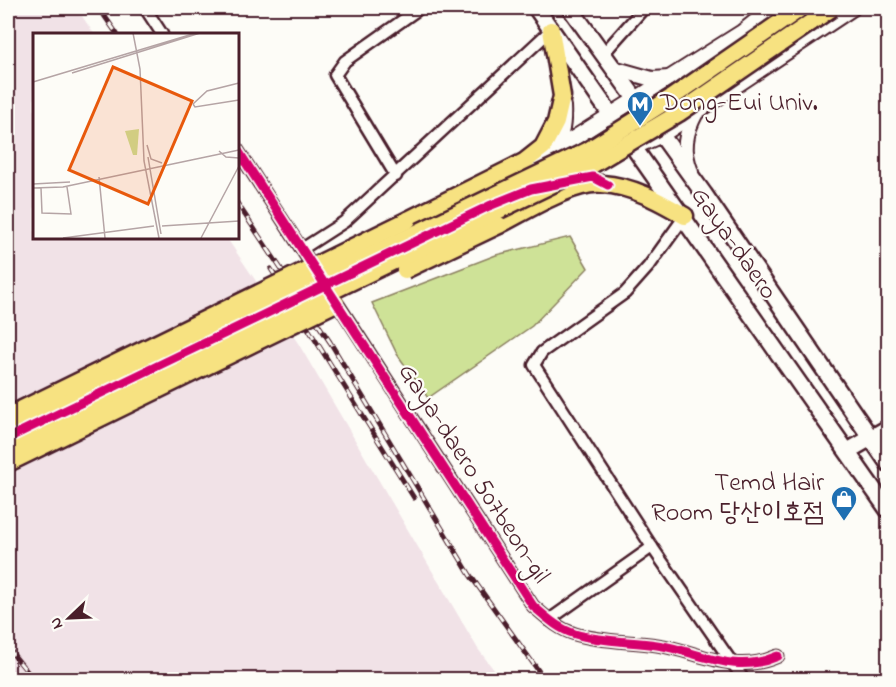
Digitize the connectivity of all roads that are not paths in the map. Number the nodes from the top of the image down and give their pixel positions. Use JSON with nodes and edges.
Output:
{"nodes":[{"id":1,"x":145,"y":8,"type":"edge"},
{"id":2,"x":420,"y":8,"type":"edge"},
{"id":3,"x":536,"y":8,"type":"edge"},
{"id":4,"x":570,"y":8,"type":"edge"},
{"id":5,"x":644,"y":8,"type":"edge"},
{"id":6,"x":772,"y":8,"type":"edge"},
{"id":7,"x":801,"y":8,"type":"edge"},
{"id":8,"x":832,"y":8,"type":"edge"},
{"id":9,"x":852,"y":8,"type":"edge"},
{"id":10,"x":550,"y":27,"type":"junction"},
{"id":11,"x":161,"y":33,"type":"edge"},
{"id":12,"x":603,"y":54,"type":"junction"},
{"id":13,"x":613,"y":68,"type":"junction"},
{"id":14,"x":672,"y":77,"type":"junction"},
{"id":15,"x":562,"y":96,"type":"junction"},
{"id":16,"x":637,"y":100,"type":"junction"},
{"id":17,"x":696,"y":113,"type":"junction"},
{"id":18,"x":613,"y":115,"type":"junction"},
{"id":19,"x":662,"y":135,"type":"junction"},
{"id":20,"x":635,"y":147,"type":"junction"},
{"id":21,"x":555,"y":150,"type":"junction"},
{"id":22,"x":238,"y":151,"type":"edge"},
{"id":23,"x":396,"y":176,"type":"junction"},
{"id":24,"x":696,"y":182,"type":"junction"},
{"id":25,"x":608,"y":185,"type":"junction"},
{"id":26,"x":531,"y":189,"type":"junction"},
{"id":27,"x":685,"y":216,"type":"junction"},
{"id":28,"x":302,"y":249,"type":"junction"},
{"id":29,"x":8,"y":416,"type":"edge"},
{"id":30,"x":888,"y":428,"type":"edge"},
{"id":31,"x":8,"y":430,"type":"edge"},
{"id":32,"x":872,"y":438,"type":"junction"},
{"id":33,"x":8,"y":448,"type":"edge"},
{"id":34,"x":848,"y":452,"type":"junction"},
{"id":35,"x":8,"y":463,"type":"edge"},
{"id":36,"x":888,"y":463,"type":"edge"},
{"id":37,"x":888,"y":510,"type":"edge"},
{"id":38,"x":652,"y":547,"type":"junction"},
{"id":39,"x":549,"y":620,"type":"junction"},
{"id":40,"x":778,"y":656,"type":"dead end"},
{"id":41,"x":731,"y":663,"type":"junction"},
{"id":42,"x":744,"y":680,"type":"edge"}],
"edges":[{"from":1,"to":11,"type":"street"},
{"from":2,"to":23,"type":"street"},
{"from":3,"to":10,"type":"main road","name":"Gaya-daero"},
{"from":4,"to":10,"type":"main road"},
{"from":4,"to":12,"type":"main road","name":"Gaya-daero"},
{"from":5,"to":12,"type":"street"},
{"from":6,"to":14,"type":"street"},
{"from":7,"to":31,"type":"highway","bridge":true},
{"from":8,"to":33,"type":"highway","bridge":true},
{"from":9,"to":17,"type":"street"},
{"from":10,"to":15,"type":"highway"},
{"from":10,"to":18,"type":"main road","name":"Gaya-daero"},
{"from":10,"to":23,"type":"street"},
{"from":12,"to":13,"type":"main road","name":"Gaya-daero"},
{"from":13,"to":14,"type":"street"},
{"from":13,"to":16,"type":"main road","name":"Gaya-daero"},
{"from":14,"to":16,"type":"street"},
{"from":15,"to":21,"type":"street"},
{"from":15,"to":29,"type":"highway","bridge":true},
{"from":16,"to":18,"type":"street"},
{"from":16,"to":19,"type":"main road","name":"Gaya-daero"},
{"from":17,"to":19,"type":"street"},
{"from":17,"to":24,"type":"street"},
{"from":18,"to":20,"type":"main road","name":"Gaya-daero"},
{"from":18,"to":21,"type":"street"},
{"from":19,"to":20,"type":"street"},
{"from":19,"to":24,"type":"main road","name":"Gaya-daero"},
{"from":20,"to":26,"type":"street"},
{"from":20,"to":27,"type":"main road","name":"Gaya-daero"},
{"from":21,"to":26,"type":"street"},
{"from":22,"to":28,"type":"street","name":"Gaya-daero 507beon-gil"},
{"from":23,"to":28,"type":"street"},
{"from":24,"to":32,"type":"main road","name":"Gaya-daero"},
{"from":25,"to":26,"type":"street"},
{"from":25,"to":27,"type":"highway"},
{"from":25,"to":35,"type":"highway","bridge":true},
{"from":27,"to":34,"type":"main road","name":"Gaya-daero"},
{"from":27,"to":38,"type":"street"},
{"from":28,"to":39,"type":"street","name":"Gaya-daero 507beon-gil"},
{"from":30,"to":32,"type":"main road"},
{"from":32,"to":34,"type":"main road"},
{"from":32,"to":36,"type":"main road","name":"Gaya-daero"},
{"from":34,"to":37,"type":"main road","name":"Gaya-daero"},
{"from":38,"to":39,"type":"street"},
{"from":38,"to":41,"type":"street"},
{"from":39,"to":41,"type":"street","name":"Gaya-daero 507beon-gil"},
{"from":40,"to":41,"type":"street","name":"Gaya-daero 507beon-gil"},
{"from":41,"to":42,"type":"street"}]}
